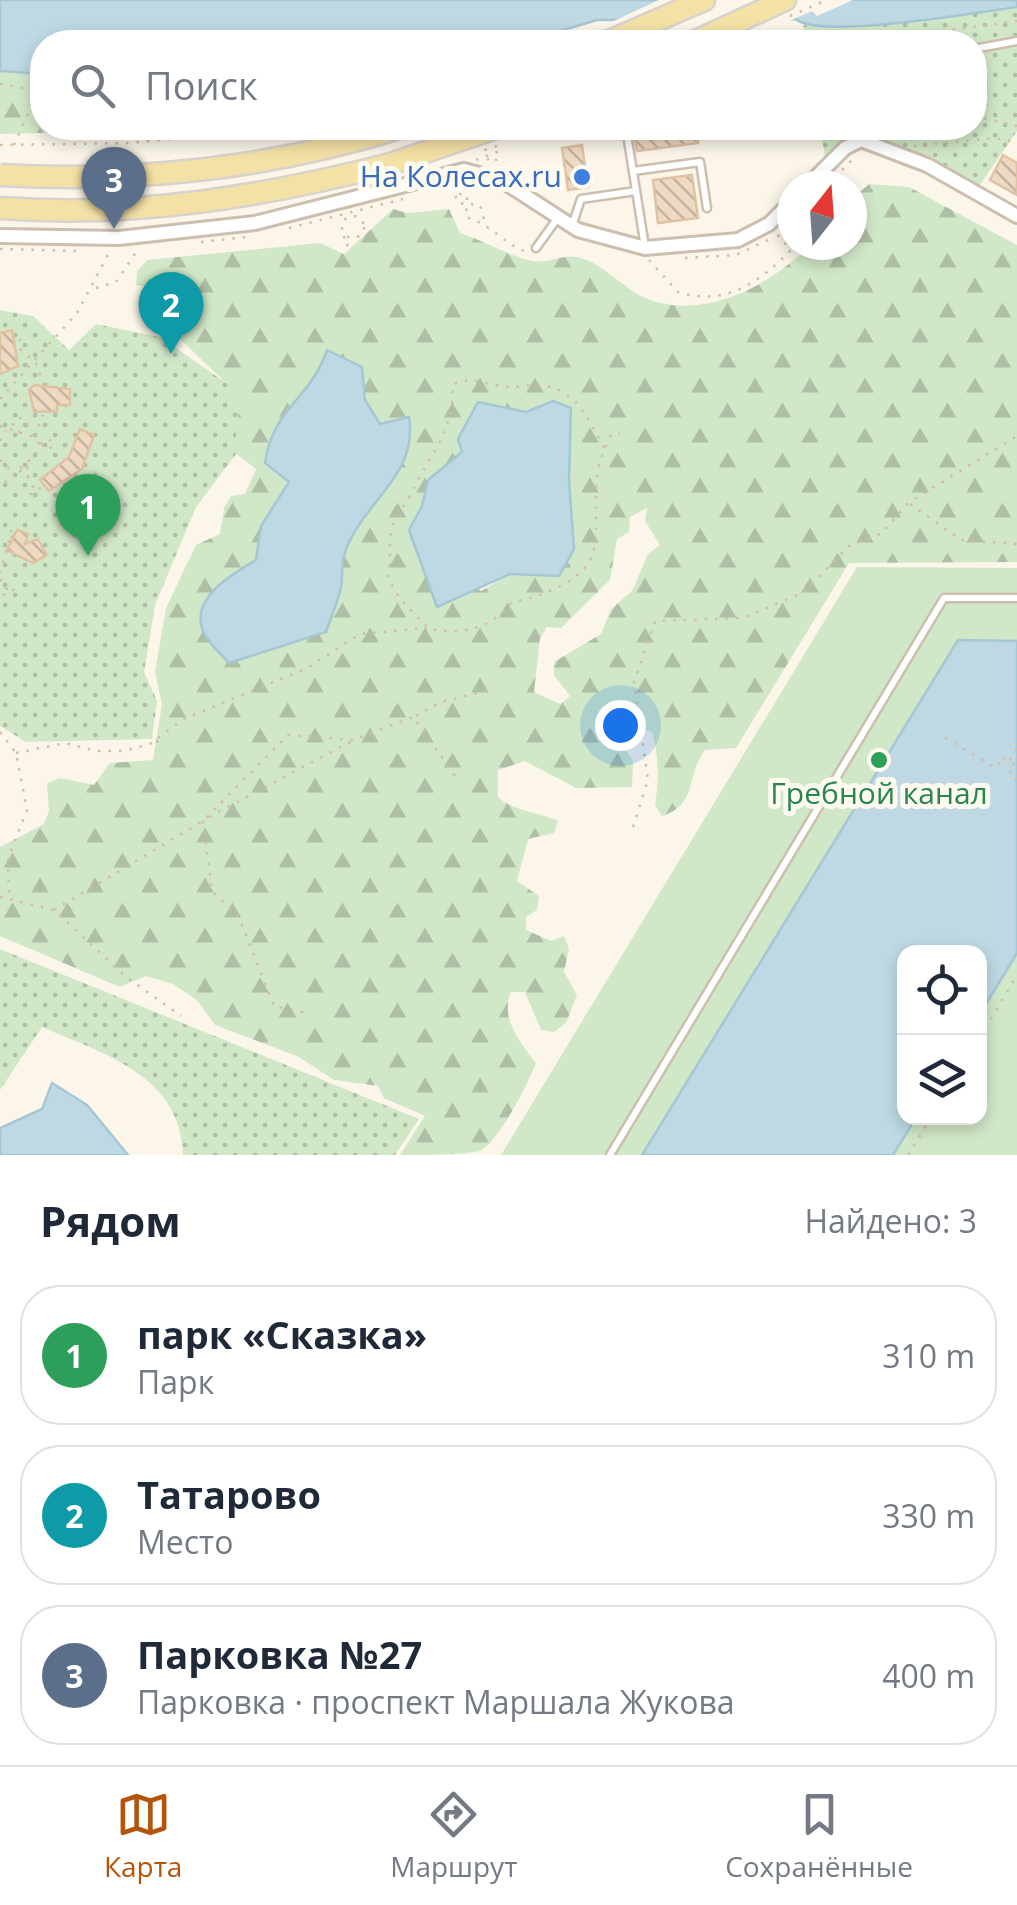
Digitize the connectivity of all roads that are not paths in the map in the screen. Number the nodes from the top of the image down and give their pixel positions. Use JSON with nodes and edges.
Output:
{"nodes":[{"id":1,"x":704,"y":0,"type":"edge"},
{"id":2,"x":785,"y":0,"type":"edge"},
{"id":3,"x":635,"y":30,"type":"edge"},
{"id":4,"x":719,"y":30,"type":"edge"},
{"id":5,"x":1017,"y":42,"type":"edge"},
{"id":6,"x":987,"y":46,"type":"edge"},
{"id":7,"x":360,"y":140,"type":"edge"},
{"id":8,"x":486,"y":140,"type":"edge"},
{"id":9,"x":628,"y":140,"type":"edge"},
{"id":10,"x":861,"y":140,"type":"edge"},
{"id":11,"x":874,"y":140,"type":"edge"},
{"id":12,"x":823,"y":170,"type":"edge"},
{"id":13,"x":633,"y":171,"type":"junction"},
{"id":14,"x":0,"y":175,"type":"edge"},
{"id":15,"x":636,"y":191,"type":"junction"},
{"id":16,"x":0,"y":208,"type":"edge"},
{"id":17,"x":707,"y":208,"type":"dead end"},
{"id":18,"x":1017,"y":216,"type":"edge"},
{"id":19,"x":556,"y":219,"type":"junction"},
{"id":20,"x":777,"y":223,"type":"edge"},
{"id":21,"x":572,"y":227,"type":"junction"},
{"id":22,"x":0,"y":236,"type":"edge"},
{"id":23,"x":536,"y":248,"type":"road end"},
{"id":24,"x":645,"y":248,"type":"junction"},
{"id":25,"x":1017,"y":598,"type":"edge"},
{"id":26,"x":610,"y":1155,"type":"edge"}],
"edges":[{"from":1,"to":3,"type":"main road"},
{"from":2,"to":4,"type":"main road"},
{"from":5,"to":6,"type":"lane"},
{"from":7,"to":14,"type":"main road","bridge":true},
{"from":8,"to":16,"type":"main road","bridge":true},
{"from":9,"to":13,"type":"lane"},
{"from":10,"to":12,"type":"street"},
{"from":11,"to":18,"type":"street"},
{"from":13,"to":15,"type":"lane"},
{"from":13,"to":17,"type":"lane"},
{"from":15,"to":21,"type":"lane"},
{"from":15,"to":24,"type":"lane"},
{"from":19,"to":21,"type":"street"},
{"from":19,"to":22,"type":"street"},
{"from":19,"to":23,"type":"lane"},
{"from":20,"to":24,"type":"street"},
{"from":21,"to":24,"type":"street"},
{"from":25,"to":26,"type":"lane"}]}
